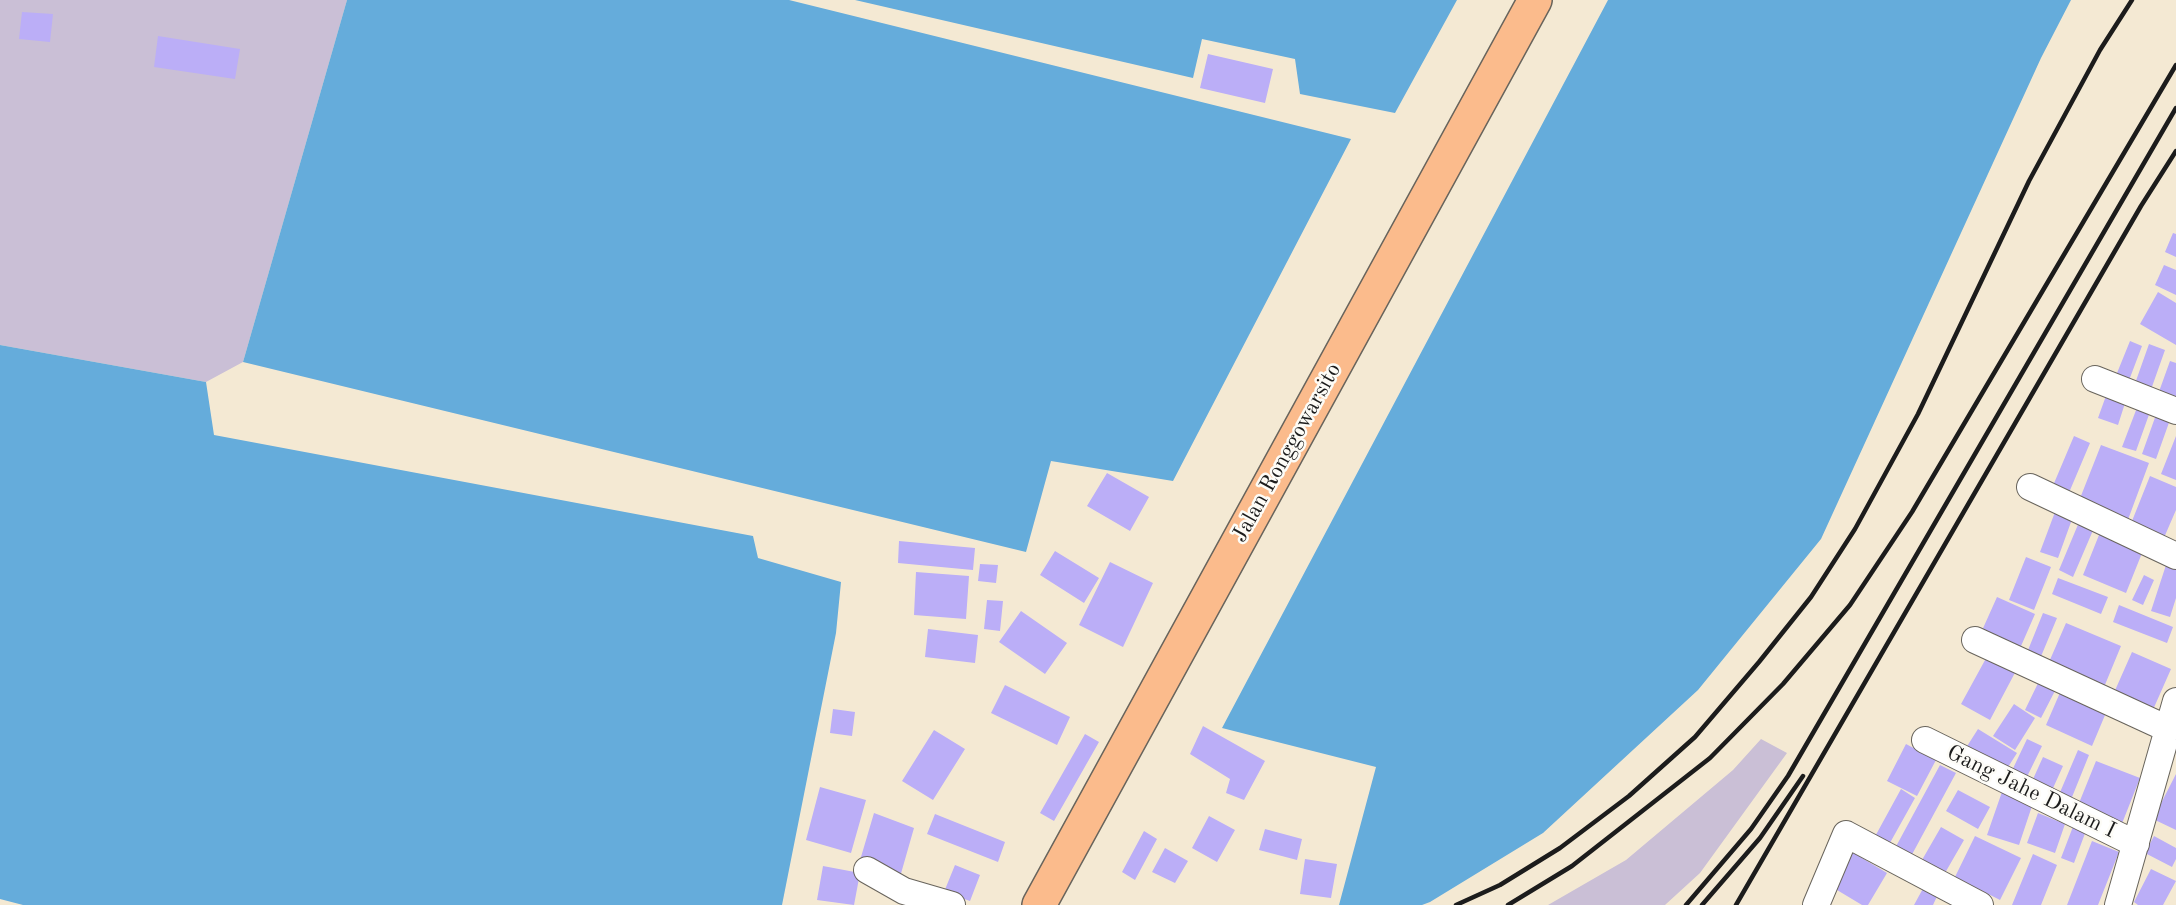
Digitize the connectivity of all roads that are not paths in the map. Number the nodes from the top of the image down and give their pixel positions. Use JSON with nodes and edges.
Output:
{"nodes":[{"id":1,"x":1535,"y":0,"type":"edge"},
{"id":2,"x":2095,"y":379,"type":"dead end"},
{"id":3,"x":2176,"y":411,"type":"edge"},
{"id":4,"x":2030,"y":487,"type":"dead end"},
{"id":5,"x":2176,"y":556,"type":"edge"},
{"id":6,"x":1975,"y":640,"type":"dead end"},
{"id":7,"x":2176,"y":701,"type":"edge"},
{"id":8,"x":1925,"y":740,"type":"dead end"},
{"id":9,"x":2169,"y":746,"type":"edge"},
{"id":10,"x":2136,"y":844,"type":"junction"},
{"id":11,"x":867,"y":870,"type":"dead end"},
{"id":12,"x":952,"y":905,"type":"edge"},
{"id":13,"x":1039,"y":905,"type":"edge"},
{"id":14,"x":1816,"y":905,"type":"edge"},
{"id":15,"x":1980,"y":905,"type":"edge"},
{"id":16,"x":2118,"y":905,"type":"edge"}],
"edges":[{"from":1,"to":13,"type":"main road","name":"Jalan Ronggowarsito"},
{"from":2,"to":3,"type":"street"},
{"from":4,"to":5,"type":"street"},
{"from":6,"to":9,"type":"street"},
{"from":7,"to":9,"type":"street"},
{"from":8,"to":10,"type":"street","name":"Gang Jahe Dalam I"},
{"from":9,"to":10,"type":"street"},
{"from":10,"to":16,"type":"street"},
{"from":11,"to":12,"type":"street"},
{"from":14,"to":15,"type":"street"}]}
